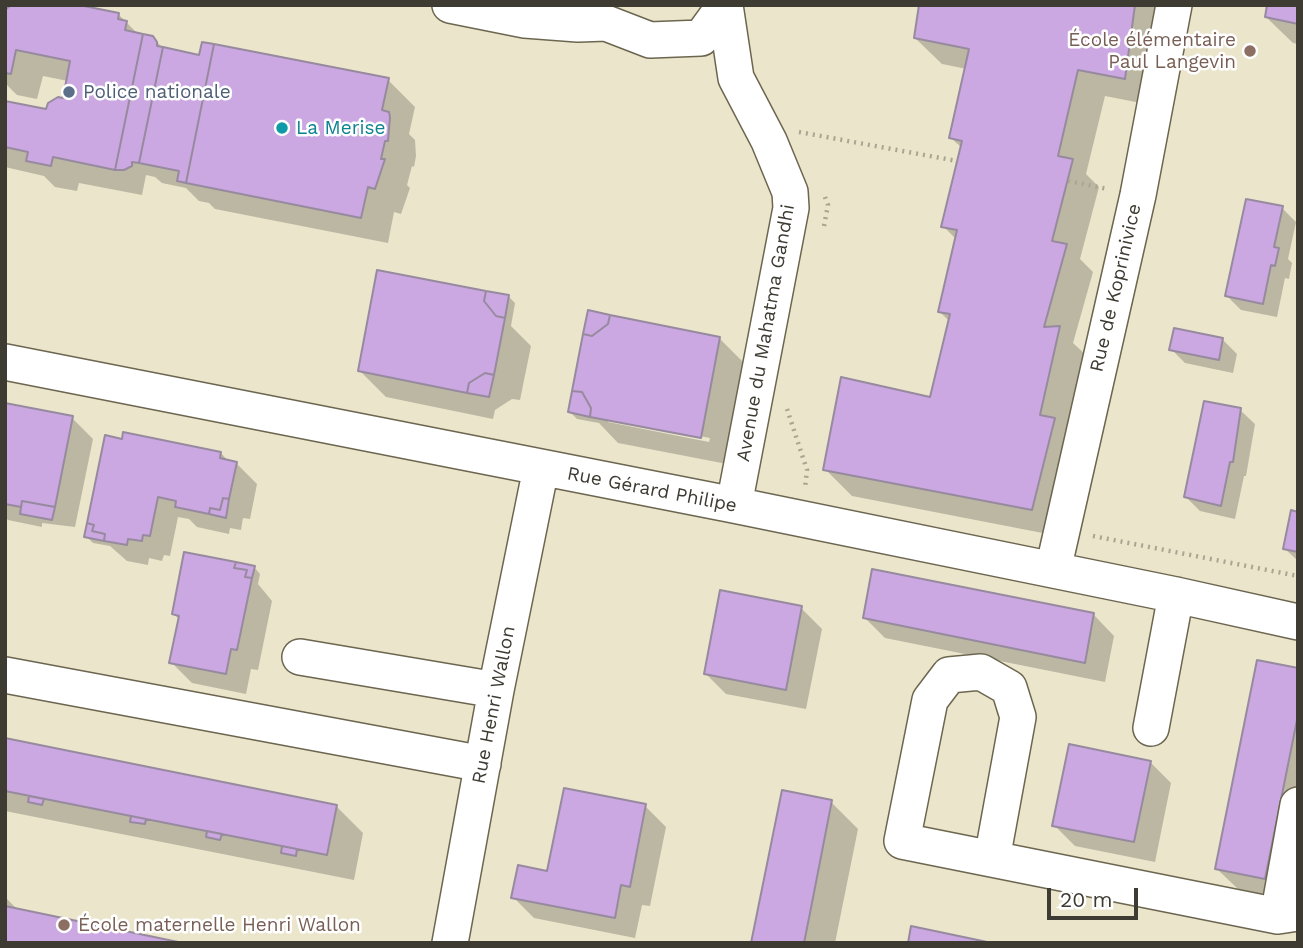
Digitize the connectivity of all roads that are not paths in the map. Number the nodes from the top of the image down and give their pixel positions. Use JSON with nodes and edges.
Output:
{"nodes":[{"id":1,"x":450,"y":5,"type":"edge"},
{"id":2,"x":725,"y":5,"type":"edge"},
{"id":3,"x":1174,"y":5,"type":"edge"},
{"id":4,"x":616,"y":14,"type":"edge"},
{"id":5,"x":5,"y":362,"type":"edge"},
{"id":6,"x":541,"y":468,"type":"junction"},
{"id":7,"x":734,"y":505,"type":"junction"},
{"id":8,"x":1053,"y":570,"type":"junction"},
{"id":9,"x":1176,"y":595,"type":"junction"},
{"id":10,"x":1298,"y":622,"type":"edge"},
{"id":11,"x":300,"y":657,"type":"dead end"},
{"id":12,"x":5,"y":675,"type":"edge"},
{"id":13,"x":496,"y":690,"type":"junction"},
{"id":14,"x":1151,"y":728,"type":"dead end"},
{"id":15,"x":483,"y":764,"type":"junction"},
{"id":16,"x":1298,"y":806,"type":"edge"},
{"id":17,"x":992,"y":859,"type":"junction"},
{"id":18,"x":1292,"y":870,"type":"edge"},
{"id":19,"x":1288,"y":915,"type":"edge"},
{"id":20,"x":450,"y":943,"type":"edge"}],
"edges":[{"from":1,"to":4,"type":"street"},
{"from":2,"to":4,"type":"street"},
{"from":2,"to":7,"type":"street","name":"Avenue du Mahatma Gandhi"},
{"from":3,"to":8,"type":"street","name":"Rue de Koprinivice"},
{"from":5,"to":6,"type":"street","name":"Rue Gérard Philipe"},
{"from":6,"to":7,"type":"street","name":"Rue Gérard Philipe"},
{"from":6,"to":13,"type":"street","name":"Rue Henri Wallon"},
{"from":7,"to":8,"type":"street","name":"Rue Gérard Philipe"},
{"from":8,"to":9,"type":"street","name":"Rue Gérard Philipe"},
{"from":9,"to":10,"type":"street","name":"Rue Gérard Philipe"},
{"from":9,"to":14,"type":"street"},
{"from":11,"to":13,"type":"street"},
{"from":12,"to":15,"type":"street"},
{"from":13,"to":15,"type":"street","name":"Rue Henri Wallon"},
{"from":15,"to":20,"type":"street","name":"Rue Henri Wallon"},
{"from":16,"to":18,"type":"street"},
{"from":17,"to":17,"type":"street"},
{"from":17,"to":19,"type":"street"},
{"from":18,"to":19,"type":"street"}]}
